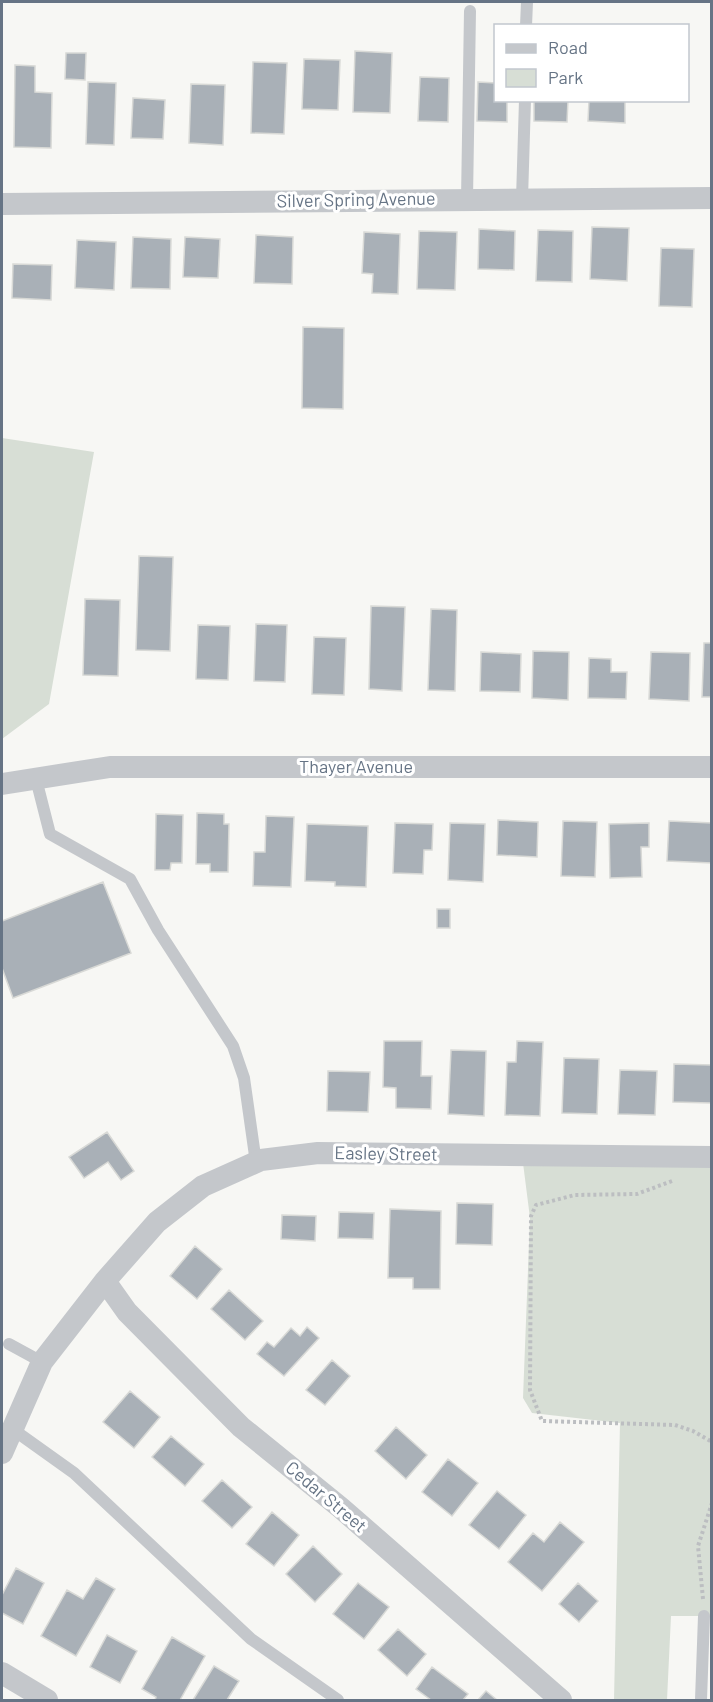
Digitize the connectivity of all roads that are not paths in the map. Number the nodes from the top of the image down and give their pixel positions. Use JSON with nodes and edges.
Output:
{"nodes":[{"id":1,"x":527,"y":2,"type":"edge"},
{"id":2,"x":470,"y":12,"type":"dead end"},
{"id":3,"x":526,"y":24,"type":"edge"},
{"id":4,"x":525,"y":102,"type":"edge"},
{"id":5,"x":711,"y":198,"type":"edge"},
{"id":6,"x":467,"y":199,"type":"junction"},
{"id":7,"x":522,"y":200,"type":"junction"},
{"id":8,"x":2,"y":204,"type":"edge"},
{"id":9,"x":711,"y":767,"type":"edge"},
{"id":10,"x":36,"y":779,"type":"junction"},
{"id":11,"x":2,"y":784,"type":"edge"},
{"id":12,"x":711,"y":1157,"type":"edge"},
{"id":13,"x":256,"y":1163,"type":"junction"},
{"id":14,"x":105,"y":1281,"type":"junction"},
{"id":15,"x":9,"y":1344,"type":"dead end"},
{"id":16,"x":42,"y":1362,"type":"junction"},
{"id":17,"x":11,"y":1428,"type":"junction"},
{"id":18,"x":2,"y":1453,"type":"edge"},
{"id":19,"x":704,"y":1616,"type":"road end"},
{"id":20,"x":2,"y":1673,"type":"edge"},
{"id":21,"x":47,"y":1701,"type":"edge"},
{"id":22,"x":338,"y":1701,"type":"edge"},
{"id":23,"x":561,"y":1701,"type":"edge"},
{"id":24,"x":700,"y":1701,"type":"edge"}],
"edges":[{"from":1,"to":3,"type":"lane"},
{"from":2,"to":6,"type":"lane"},
{"from":4,"to":7,"type":"lane"},
{"from":5,"to":7,"type":"street","name":"Silver Spring Avenue"},
{"from":6,"to":7,"type":"street","name":"Silver Spring Avenue"},
{"from":6,"to":8,"type":"street","name":"Silver Spring Avenue"},
{"from":9,"to":10,"type":"street","name":"Thayer Avenue"},
{"from":10,"to":11,"type":"street","name":"Thayer Avenue"},
{"from":10,"to":13,"type":"lane"},
{"from":12,"to":13,"type":"street","name":"Easley Street"},
{"from":13,"to":14,"type":"street","name":"Easley Street"},
{"from":14,"to":16,"type":"street","name":"Easley Street"},
{"from":14,"to":23,"type":"street","name":"Cedar Street"},
{"from":15,"to":16,"type":"lane"},
{"from":16,"to":17,"type":"street","name":"Easley Street"},
{"from":17,"to":18,"type":"street","name":"Easley Street"},
{"from":17,"to":22,"type":"lane"},
{"from":19,"to":24,"type":"lane"},
{"from":20,"to":21,"type":"street"}]}
